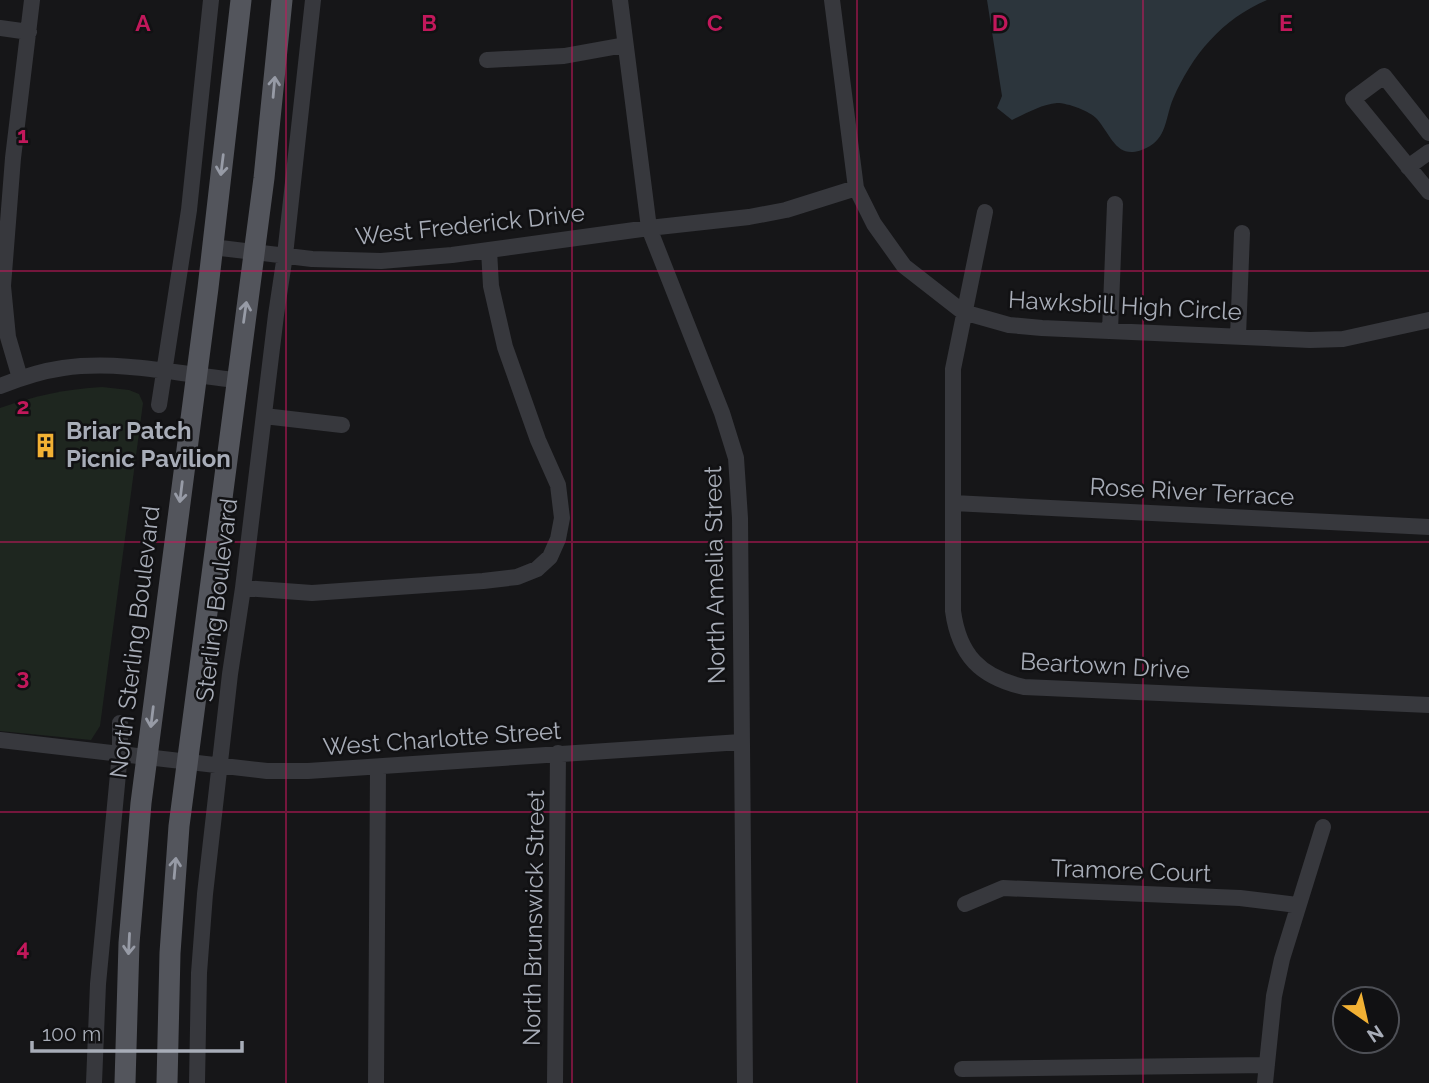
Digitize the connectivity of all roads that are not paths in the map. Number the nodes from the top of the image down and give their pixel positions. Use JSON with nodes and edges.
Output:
{"nodes":[{"id":1,"x":32,"y":0,"type":"edge"},
{"id":2,"x":211,"y":0,"type":"edge"},
{"id":3,"x":241,"y":0,"type":"edge"},
{"id":4,"x":282,"y":0,"type":"edge"},
{"id":5,"x":313,"y":0,"type":"edge"},
{"id":6,"x":620,"y":0,"type":"edge"},
{"id":7,"x":832,"y":0,"type":"edge"},
{"id":8,"x":0,"y":28,"type":"edge"},
{"id":9,"x":29,"y":32,"type":"junction"},
{"id":10,"x":625,"y":45,"type":"junction"},
{"id":11,"x":487,"y":60,"type":"dead end"},
{"id":12,"x":1429,"y":133,"type":"edge"},
{"id":13,"x":1429,"y":152,"type":"edge"},
{"id":14,"x":1408,"y":167,"type":"junction"},
{"id":15,"x":856,"y":188,"type":"junction"},
{"id":16,"x":1429,"y":192,"type":"edge"},
{"id":17,"x":1115,"y":204,"type":"dead end"},
{"id":18,"x":985,"y":212,"type":"dead end"},
{"id":19,"x":649,"y":228,"type":"junction"},
{"id":20,"x":1242,"y":233,"type":"dead end"},
{"id":21,"x":212,"y":247,"type":"junction"},
{"id":22,"x":489,"y":250,"type":"junction"},
{"id":23,"x":254,"y":252,"type":"junction"},
{"id":24,"x":285,"y":255,"type":"junction"},
{"id":25,"x":963,"y":312,"type":"junction"},
{"id":26,"x":1429,"y":320,"type":"edge"},
{"id":27,"x":1110,"y":331,"type":"junction"},
{"id":28,"x":1238,"y":336,"type":"junction"},
{"id":29,"x":164,"y":371,"type":"junction"},
{"id":30,"x":195,"y":375,"type":"junction"},
{"id":31,"x":20,"y":378,"type":"junction"},
{"id":32,"x":236,"y":380,"type":"junction"},
{"id":33,"x":0,"y":386,"type":"edge"},
{"id":34,"x":159,"y":405,"type":"dead end"},
{"id":35,"x":264,"y":416,"type":"junction"},
{"id":36,"x":342,"y":425,"type":"dead end"},
{"id":37,"x":953,"y":503,"type":"junction"},
{"id":38,"x":1429,"y":527,"type":"edge"},
{"id":39,"x":243,"y":588,"type":"junction"},
{"id":40,"x":1429,"y":705,"type":"edge"},
{"id":41,"x":120,"y":723,"type":"dead end"},
{"id":42,"x":0,"y":740,"type":"edge"},
{"id":43,"x":741,"y":742,"type":"junction"},
{"id":44,"x":120,"y":753,"type":"junction"},
{"id":45,"x":558,"y":753,"type":"junction"},
{"id":46,"x":147,"y":758,"type":"junction"},
{"id":47,"x":187,"y":761,"type":"junction"},
{"id":48,"x":219,"y":764,"type":"junction"},
{"id":49,"x":379,"y":768,"type":"junction"},
{"id":50,"x":1323,"y":827,"type":"dead end"},
{"id":51,"x":965,"y":904,"type":"dead end"},
{"id":52,"x":1297,"y":905,"type":"junction"},
{"id":53,"x":1266,"y":1065,"type":"junction"},
{"id":54,"x":962,"y":1069,"type":"dead end"},
{"id":55,"x":94,"y":1083,"type":"edge"},
{"id":56,"x":125,"y":1083,"type":"edge"},
{"id":57,"x":167,"y":1083,"type":"edge"},
{"id":58,"x":197,"y":1083,"type":"edge"},
{"id":59,"x":376,"y":1083,"type":"edge"},
{"id":60,"x":555,"y":1083,"type":"edge"},
{"id":61,"x":745,"y":1083,"type":"edge"},
{"id":62,"x":1265,"y":1083,"type":"edge"}],
"edges":[{"from":1,"to":9,"type":"street"},
{"from":2,"to":29,"type":"street"},
{"from":3,"to":21,"type":"main road","name":"North Sterling Boulevard","one_way":true},
{"from":23,"to":4,"type":"main road","one_way":true},
{"from":5,"to":24,"type":"street","name":"Sterling Boulevard"},
{"from":6,"to":10,"type":"street","name":"North Amelia Street"},
{"from":7,"to":15,"type":"street","name":"Hawksbill High Circle"},
{"from":8,"to":9,"type":"street"},
{"from":9,"to":31,"type":"street"},
{"from":10,"to":11,"type":"street"},
{"from":10,"to":19,"type":"street","name":"North Amelia Street"},
{"from":12,"to":14,"type":"street"},
{"from":13,"to":14,"type":"street"},
{"from":14,"to":16,"type":"street"},
{"from":15,"to":19,"type":"street","name":"West Frederick Drive"},
{"from":15,"to":25,"type":"street","name":"Hawksbill High Circle"},
{"from":17,"to":27,"type":"street"},
{"from":18,"to":25,"type":"street","name":"Beartown Drive"},
{"from":19,"to":22,"type":"street","name":"West Frederick Drive"},
{"from":19,"to":43,"type":"street","name":"North Amelia Street"},
{"from":20,"to":28,"type":"street"},
{"from":21,"to":23,"type":"street","name":"West Frederick Drive"},
{"from":21,"to":30,"type":"main road","name":"North Sterling Boulevard"},
{"from":22,"to":24,"type":"street","name":"West Frederick Drive"},
{"from":22,"to":39,"type":"street"},
{"from":23,"to":24,"type":"street","name":"West Frederick Drive"},
{"from":32,"to":23,"type":"main road","one_way":true},
{"from":24,"to":35,"type":"street","name":"Sterling Boulevard"},
{"from":25,"to":27,"type":"street","name":"Hawksbill High Circle"},
{"from":25,"to":37,"type":"street","name":"Beartown Drive"},
{"from":26,"to":28,"type":"street","name":"Hawksbill High Circle"},
{"from":27,"to":28,"type":"street","name":"Hawksbill High Circle"},
{"from":29,"to":30,"type":"street"},
{"from":29,"to":31,"type":"street"},
{"from":29,"to":34,"type":"street"},
{"from":30,"to":32,"type":"street"},
{"from":30,"to":46,"type":"main road","name":"North Sterling Boulevard","one_way":true},
{"from":31,"to":33,"type":"street"},
{"from":32,"to":47,"type":"main road"},
{"from":35,"to":36,"type":"street"},
{"from":35,"to":39,"type":"street","name":"Sterling Boulevard"},
{"from":37,"to":38,"type":"street","name":"Rose River Terrace"},
{"from":37,"to":40,"type":"street","name":"Beartown Drive"},
{"from":39,"to":48,"type":"street","name":"Sterling Boulevard"},
{"from":41,"to":44,"type":"street"},
{"from":42,"to":44,"type":"street","name":"West Charlotte Street"},
{"from":43,"to":45,"type":"street","name":"West Charlotte Street"},
{"from":43,"to":61,"type":"street","name":"North Amelia Street"},
{"from":44,"to":46,"type":"street","name":"West Charlotte Street"},
{"from":44,"to":55,"type":"street"},
{"from":45,"to":49,"type":"street","name":"West Charlotte Street"},
{"from":45,"to":60,"type":"street","name":"North Brunswick Street"},
{"from":46,"to":47,"type":"street","name":"West Charlotte Street"},
{"from":46,"to":56,"type":"main road","name":"North Sterling Boulevard","one_way":true},
{"from":47,"to":48,"type":"street","name":"West Charlotte Street"},
{"from":57,"to":47,"type":"main road","one_way":true},
{"from":48,"to":49,"type":"street","name":"West Charlotte Street"},
{"from":48,"to":58,"type":"street","name":"Sterling Boulevard"},
{"from":49,"to":59,"type":"street"},
{"from":50,"to":52,"type":"street"},
{"from":51,"to":52,"type":"street","name":"Tramore Court"},
{"from":52,"to":53,"type":"street"},
{"from":53,"to":54,"type":"street"},
{"from":53,"to":62,"type":"street"}]}
